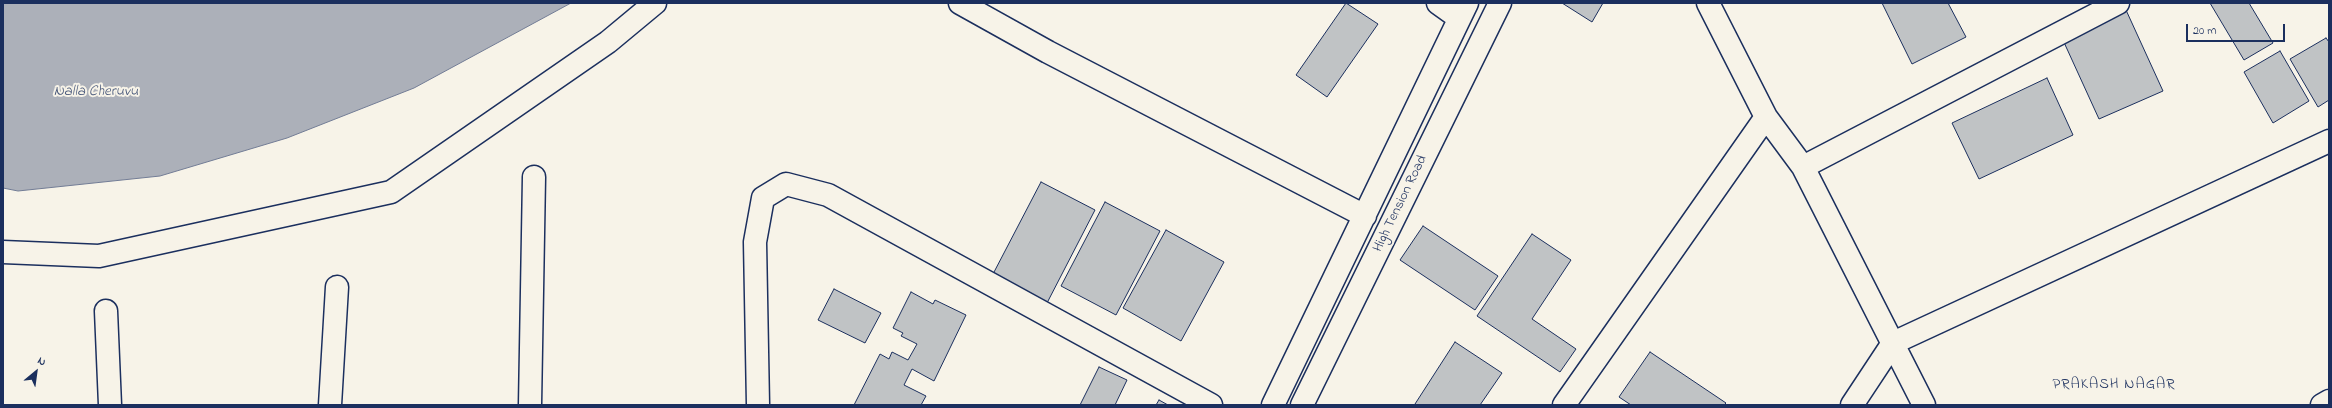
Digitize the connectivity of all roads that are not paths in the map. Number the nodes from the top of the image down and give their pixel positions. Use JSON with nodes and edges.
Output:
{"nodes":[{"id":1,"x":655,"y":3,"type":"edge"},
{"id":2,"x":960,"y":3,"type":"edge"},
{"id":3,"x":1438,"y":3,"type":"edge"},
{"id":4,"x":1500,"y":3,"type":"edge"},
{"id":5,"x":1708,"y":3,"type":"edge"},
{"id":6,"x":2118,"y":3,"type":"edge"},
{"id":7,"x":1463,"y":10,"type":"edge"},
{"id":8,"x":1766,"y":117,"type":"junction"},
{"id":9,"x":2329,"y":141,"type":"edge"},
{"id":10,"x":1803,"y":167,"type":"junction"},
{"id":11,"x":534,"y":177,"type":"dead end"},
{"id":12,"x":1365,"y":216,"type":"junction"},
{"id":13,"x":3,"y":252,"type":"edge"},
{"id":14,"x":336,"y":286,"type":"dead end"},
{"id":15,"x":106,"y":311,"type":"dead end"},
{"id":16,"x":1893,"y":344,"type":"junction"},
{"id":17,"x":2329,"y":401,"type":"edge"},
{"id":18,"x":110,"y":405,"type":"edge"},
{"id":19,"x":330,"y":405,"type":"edge"},
{"id":20,"x":530,"y":405,"type":"edge"},
{"id":21,"x":758,"y":405,"type":"edge"},
{"id":22,"x":1211,"y":405,"type":"edge"},
{"id":23,"x":1274,"y":405,"type":"edge"},
{"id":24,"x":1302,"y":405,"type":"edge"},
{"id":25,"x":1564,"y":405,"type":"edge"},
{"id":26,"x":1852,"y":405,"type":"edge"},
{"id":27,"x":1924,"y":405,"type":"edge"},
{"id":28,"x":2322,"y":405,"type":"edge"}],
"edges":[{"from":1,"to":13,"type":"street"},
{"from":2,"to":12,"type":"street"},
{"from":3,"to":7,"type":"street"},
{"from":4,"to":24,"type":"street","name":"High Tension Road"},
{"from":5,"to":8,"type":"street"},
{"from":6,"to":10,"type":"street"},
{"from":7,"to":12,"type":"street","name":"High Tension Road"},
{"from":8,"to":10,"type":"street"},
{"from":8,"to":25,"type":"street"},
{"from":9,"to":16,"type":"street"},
{"from":10,"to":16,"type":"street"},
{"from":11,"to":20,"type":"street"},
{"from":12,"to":23,"type":"street","name":"High Tension Road"},
{"from":14,"to":19,"type":"street"},
{"from":15,"to":18,"type":"street"},
{"from":16,"to":26,"type":"street"},
{"from":16,"to":27,"type":"street"},
{"from":17,"to":28,"type":"street"},
{"from":21,"to":22,"type":"street"}]}
